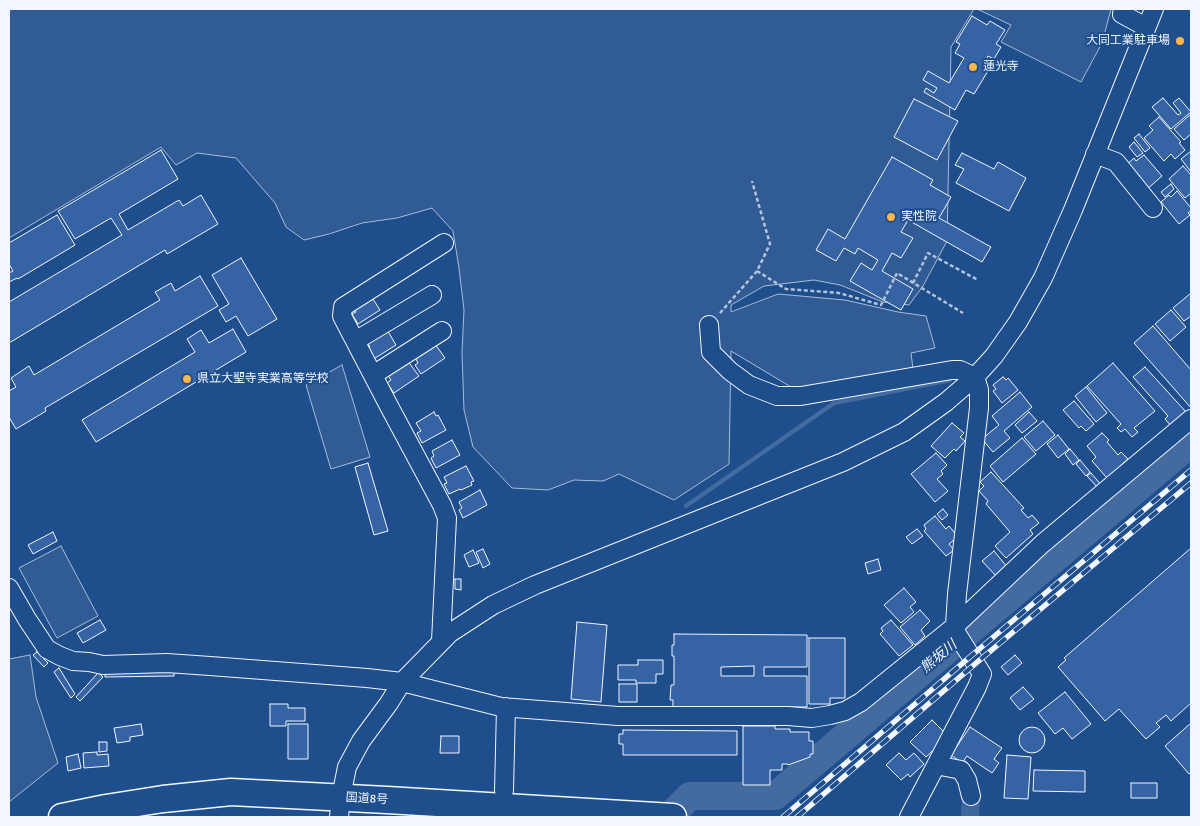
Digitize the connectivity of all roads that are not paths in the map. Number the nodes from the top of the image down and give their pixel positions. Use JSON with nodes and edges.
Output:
{"nodes":[{"id":1,"x":1123,"y":9,"type":"edge"},
{"id":2,"x":1154,"y":9,"type":"edge"},
{"id":3,"x":1146,"y":27,"type":"junction"},
{"id":4,"x":1095,"y":154,"type":"junction"},
{"id":5,"x":1153,"y":208,"type":"dead end"},
{"id":6,"x":444,"y":243,"type":"dead end"},
{"id":7,"x":432,"y":295,"type":"dead end"},
{"id":8,"x":709,"y":325,"type":"road end"},
{"id":9,"x":442,"y":331,"type":"dead end"},
{"id":10,"x":355,"y":341,"type":"junction"},
{"id":11,"x":372,"y":374,"type":"junction"},
{"id":12,"x":975,"y":377,"type":"junction"},
{"id":13,"x":1191,"y":419,"type":"edge"},
{"id":14,"x":9,"y":588,"type":"edge"},
{"id":15,"x":959,"y":635,"type":"junction"},
{"id":16,"x":441,"y":641,"type":"junction"},
{"id":17,"x":402,"y":682,"type":"junction"},
{"id":18,"x":506,"y":707,"type":"junction"},
{"id":19,"x":936,"y":765,"type":"junction"},
{"id":20,"x":504,"y":791,"type":"dead end"},
{"id":21,"x":971,"y":796,"type":"tunnel mouth"},
{"id":22,"x":340,"y":807,"type":"edge"},
{"id":23,"x":62,"y":817,"type":"edge"},
{"id":24,"x":673,"y":817,"type":"edge"},
{"id":25,"x":908,"y":817,"type":"edge"}],
"edges":[{"from":1,"to":3,"type":"street"},
{"from":2,"to":3,"type":"street"},
{"from":3,"to":4,"type":"street"},
{"from":4,"to":5,"type":"street"},
{"from":4,"to":12,"type":"street"},
{"from":6,"to":10,"type":"street"},
{"from":7,"to":10,"type":"street"},
{"from":8,"to":12,"type":"street"},
{"from":9,"to":11,"type":"street"},
{"from":10,"to":11,"type":"street"},
{"from":11,"to":16,"type":"street"},
{"from":12,"to":15,"type":"street"},
{"from":12,"to":16,"type":"street"},
{"from":13,"to":15,"type":"street"},
{"from":14,"to":17,"type":"street"},
{"from":15,"to":18,"type":"street"},
{"from":15,"to":19,"type":"street"},
{"from":16,"to":17,"type":"street"},
{"from":17,"to":18,"type":"street"},
{"from":17,"to":22,"type":"street"},
{"from":18,"to":20,"type":"street"},
{"from":19,"to":21,"type":"street"},
{"from":19,"to":25,"type":"street"},
{"from":22,"to":23,"type":"highway","name":"国道8号"},
{"from":22,"to":24,"type":"highway","name":"国道8号"}]}
